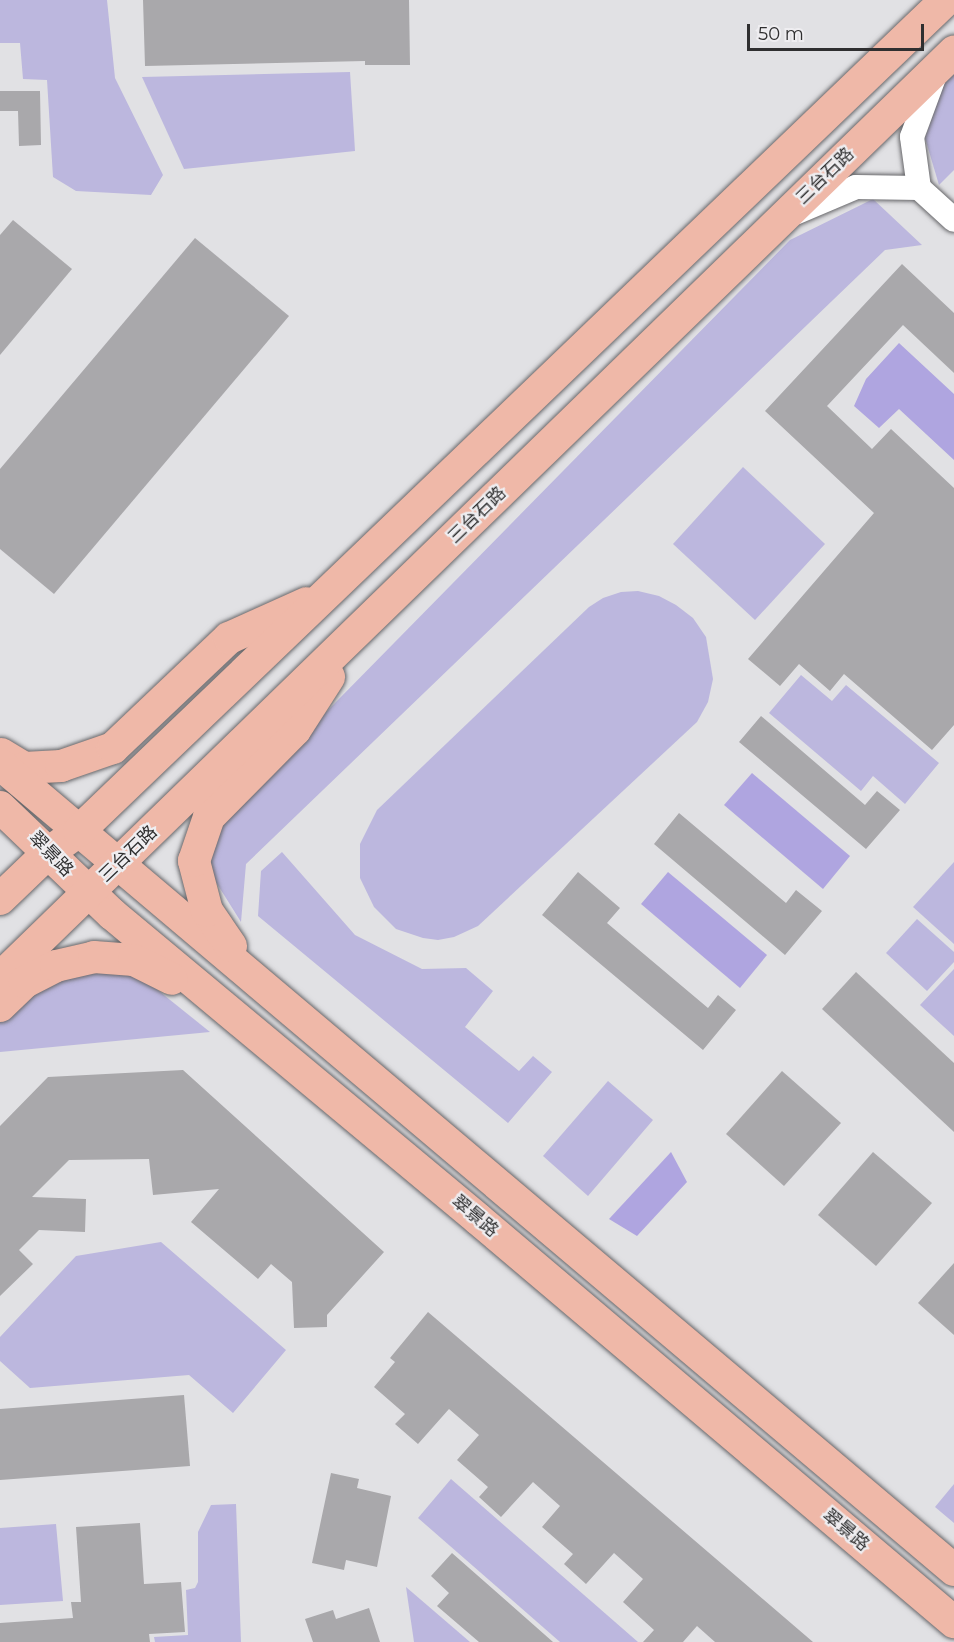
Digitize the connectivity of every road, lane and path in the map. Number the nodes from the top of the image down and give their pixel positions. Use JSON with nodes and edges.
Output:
{"nodes":[{"id":1,"x":946,"y":0,"type":"edge"},
{"id":2,"x":945,"y":61,"type":"edge"},
{"id":3,"x":919,"y":188,"type":"junction"},
{"id":4,"x":781,"y":219,"type":"junction"},
{"id":5,"x":954,"y":220,"type":"edge"},
{"id":6,"x":329,"y":592,"type":"junction"},
{"id":7,"x":363,"y":626,"type":"junction"},
{"id":8,"x":0,"y":753,"type":"edge"},
{"id":9,"x":0,"y":764,"type":"edge"},
{"id":10,"x":0,"y":807,"type":"edge"},
{"id":11,"x":79,"y":831,"type":"junction"},
{"id":12,"x":47,"y":854,"type":"junction"},
{"id":13,"x":118,"y":863,"type":"junction"},
{"id":14,"x":89,"y":892,"type":"junction"},
{"id":15,"x":0,"y":899,"type":"edge"},
{"id":16,"x":0,"y":978,"type":"edge"},
{"id":17,"x":253,"y":978,"type":"junction"},
{"id":18,"x":216,"y":1001,"type":"junction"},
{"id":19,"x":0,"y":1006,"type":"edge"},
{"id":20,"x":954,"y":1570,"type":"edge"},
{"id":21,"x":954,"y":1622,"type":"edge"}],
"edges":[{"from":1,"to":6,"type":"main road"},
{"from":2,"to":3,"type":"street"},
{"from":2,"to":4,"type":"main road","name":"三台石路"},
{"from":3,"to":4,"type":"street"},
{"from":3,"to":5,"type":"street"},
{"from":4,"to":7,"type":"main road","name":"三台石路"},
{"from":6,"to":8,"type":"main road"},
{"from":6,"to":11,"type":"main road"},
{"from":7,"to":13,"type":"main road","name":"三台石路"},
{"from":7,"to":17,"type":"main road"},
{"from":9,"to":11,"type":"main road","name":"翠景路"},
{"from":10,"to":12,"type":"main road","name":"翠景路"},
{"from":11,"to":12,"type":"main road"},
{"from":11,"to":13,"type":"main road","name":"翠景路"},
{"from":12,"to":14,"type":"main road","name":"翠景路"},
{"from":12,"to":15,"type":"main road"},
{"from":13,"to":14,"type":"main road","name":"三台石路"},
{"from":13,"to":17,"type":"main road","name":"翠景路"},
{"from":14,"to":16,"type":"main road","name":"三台石路"},
{"from":14,"to":18,"type":"main road","name":"翠景路"},
{"from":17,"to":20,"type":"main road","name":"翠景路"},
{"from":18,"to":19,"type":"main road"},
{"from":18,"to":21,"type":"main road","name":"翠景路"}]}
